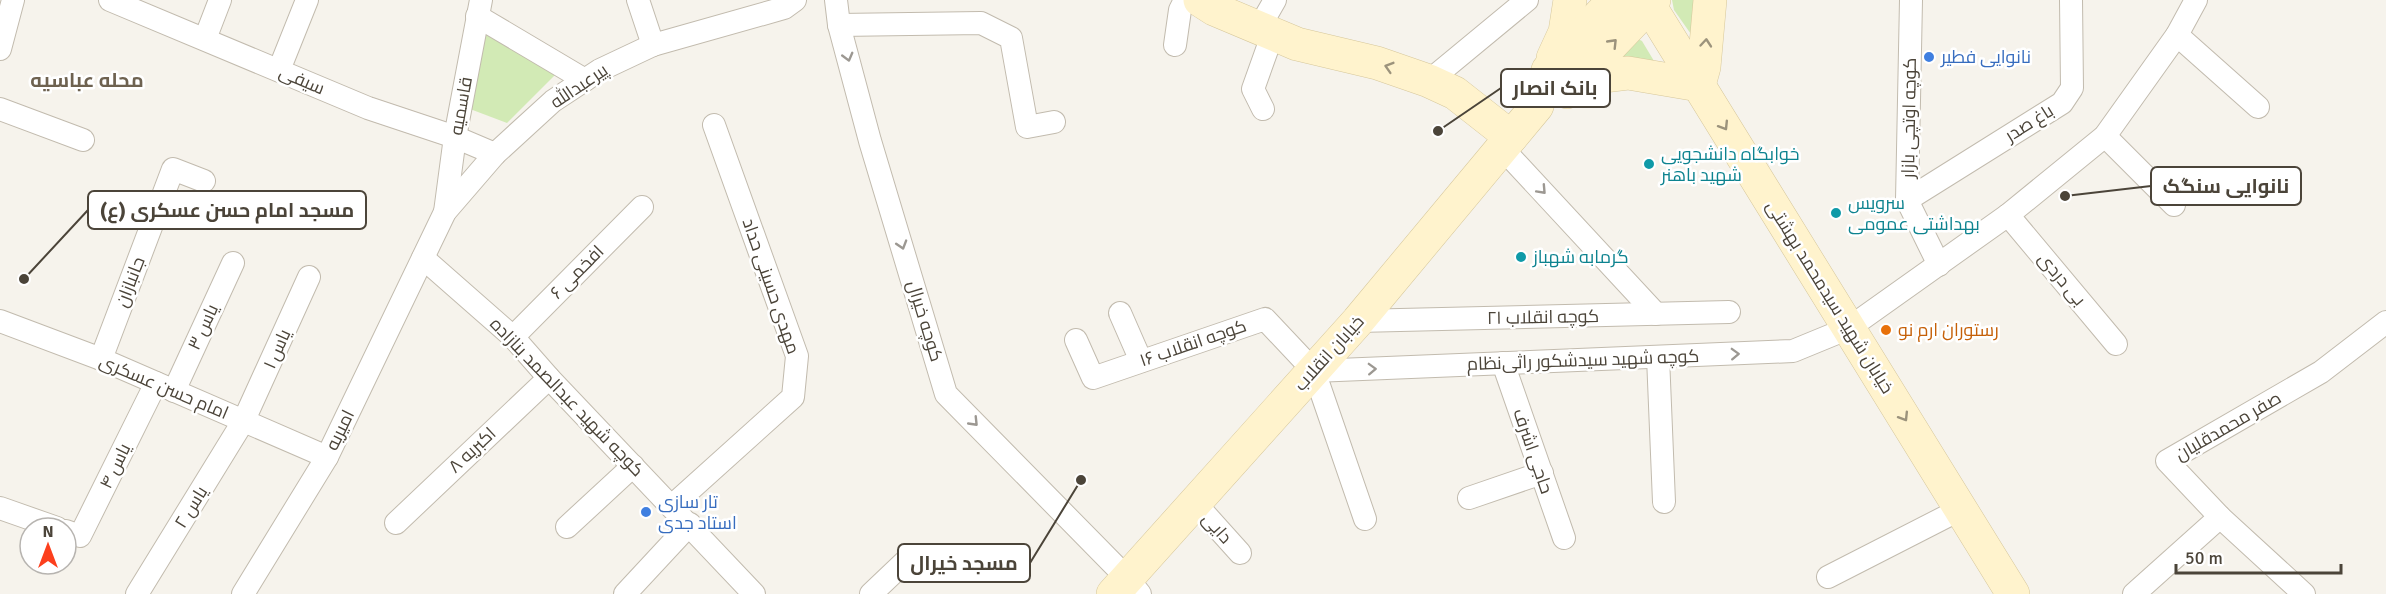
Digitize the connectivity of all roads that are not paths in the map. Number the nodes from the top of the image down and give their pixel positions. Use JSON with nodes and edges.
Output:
{"nodes":[{"id":1,"x":13,"y":0,"type":"edge"},
{"id":2,"x":110,"y":0,"type":"edge"},
{"id":3,"x":220,"y":0,"type":"edge"},
{"id":4,"x":307,"y":0,"type":"edge"},
{"id":5,"x":638,"y":0,"type":"edge"},
{"id":6,"x":795,"y":0,"type":"edge"},
{"id":7,"x":836,"y":0,"type":"edge"},
{"id":8,"x":1185,"y":0,"type":"edge"},
{"id":9,"x":1200,"y":0,"type":"edge"},
{"id":10,"x":1527,"y":0,"type":"edge"},
{"id":11,"x":1570,"y":0,"type":"edge"},
{"id":12,"x":1614,"y":0,"type":"edge"},
{"id":13,"x":1710,"y":0,"type":"edge"},
{"id":14,"x":1911,"y":0,"type":"edge"},
{"id":15,"x":2071,"y":0,"type":"edge"},
{"id":16,"x":2196,"y":0,"type":"edge"},
{"id":17,"x":1650,"y":2,"type":"edge"},
{"id":18,"x":133,"y":4,"type":"edge"},
{"id":19,"x":479,"y":8,"type":"edge"},
{"id":20,"x":1269,"y":20,"type":"edge"},
{"id":21,"x":840,"y":25,"type":"junction"},
{"id":22,"x":2177,"y":34,"type":"junction"},
{"id":23,"x":205,"y":39,"type":"junction"},
{"id":24,"x":652,"y":45,"type":"junction"},
{"id":25,"x":1175,"y":45,"type":"dead end"},
{"id":26,"x":0,"y":49,"type":"edge"},
{"id":27,"x":279,"y":70,"type":"junction"},
{"id":28,"x":585,"y":80,"type":"junction"},
{"id":29,"x":1429,"y":81,"type":"junction"},
{"id":30,"x":1557,"y":81,"type":"junction"},
{"id":31,"x":1699,"y":86,"type":"junction"},
{"id":32,"x":2258,"y":107,"type":"dead end"},
{"id":33,"x":1263,"y":108,"type":"dead end"},
{"id":34,"x":0,"y":109,"type":"edge"},
{"id":35,"x":1054,"y":122,"type":"dead end"},
{"id":36,"x":714,"y":125,"type":"dead end"},
{"id":37,"x":2105,"y":136,"type":"junction"},
{"id":38,"x":455,"y":137,"type":"junction"},
{"id":39,"x":82,"y":140,"type":"dead end"},
{"id":40,"x":1507,"y":142,"type":"junction"},
{"id":41,"x":495,"y":154,"type":"junction"},
{"id":42,"x":204,"y":181,"type":"dead end"},
{"id":43,"x":1907,"y":200,"type":"junction"},
{"id":44,"x":2174,"y":205,"type":"dead end"},
{"id":45,"x":642,"y":207,"type":"dead end"},
{"id":46,"x":445,"y":212,"type":"junction"},
{"id":47,"x":2007,"y":215,"type":"junction"},
{"id":48,"x":423,"y":258,"type":"junction"},
{"id":49,"x":233,"y":263,"type":"dead end"},
{"id":50,"x":1939,"y":265,"type":"junction"},
{"id":51,"x":309,"y":277,"type":"dead end"},
{"id":52,"x":1729,"y":312,"type":"dead end"},
{"id":53,"x":1120,"y":313,"type":"dead end"},
{"id":54,"x":1656,"y":314,"type":"junction"},
{"id":55,"x":0,"y":321,"type":"edge"},
{"id":56,"x":1358,"y":321,"type":"junction"},
{"id":57,"x":2386,"y":322,"type":"edge"},
{"id":58,"x":1849,"y":328,"type":"junction"},
{"id":59,"x":513,"y":337,"type":"junction"},
{"id":60,"x":1076,"y":340,"type":"dead end"},
{"id":61,"x":2116,"y":344,"type":"dead end"},
{"id":62,"x":1658,"y":357,"type":"junction"},
{"id":63,"x":101,"y":360,"type":"junction"},
{"id":64,"x":1141,"y":361,"type":"junction"},
{"id":65,"x":1503,"y":363,"type":"junction"},
{"id":66,"x":1314,"y":371,"type":"junction"},
{"id":67,"x":549,"y":378,"type":"junction"},
{"id":68,"x":165,"y":387,"type":"junction"},
{"id":69,"x":244,"y":420,"type":"junction"},
{"id":70,"x":327,"y":457,"type":"junction"},
{"id":71,"x":633,"y":466,"type":"junction"},
{"id":72,"x":1542,"y":473,"type":"junction"},
{"id":73,"x":1469,"y":498,"type":"dead end"},
{"id":74,"x":1664,"y":502,"type":"dead end"},
{"id":75,"x":1195,"y":503,"type":"junction"},
{"id":76,"x":672,"y":506,"type":"junction"},
{"id":77,"x":0,"y":508,"type":"edge"},
{"id":78,"x":1961,"y":509,"type":"junction"},
{"id":79,"x":23,"y":516,"type":"edge"},
{"id":80,"x":2220,"y":517,"type":"junction"},
{"id":81,"x":1365,"y":519,"type":"dead end"},
{"id":82,"x":396,"y":523,"type":"dead end"},
{"id":83,"x":690,"y":524,"type":"junction"},
{"id":84,"x":567,"y":527,"type":"dead end"},
{"id":85,"x":78,"y":535,"type":"edge"},
{"id":86,"x":1564,"y":538,"type":"dead end"},
{"id":87,"x":1240,"y":553,"type":"dead end"},
{"id":88,"x":911,"y":555,"type":"dead end"},
{"id":89,"x":1828,"y":578,"type":"dead end"},
{"id":90,"x":1127,"y":589,"type":"edge"},
{"id":91,"x":137,"y":594,"type":"edge"},
{"id":92,"x":243,"y":594,"type":"edge"},
{"id":93,"x":625,"y":594,"type":"edge"},
{"id":94,"x":754,"y":594,"type":"edge"},
{"id":95,"x":871,"y":594,"type":"edge"},
{"id":96,"x":2013,"y":594,"type":"edge"},
{"id":97,"x":2133,"y":594,"type":"edge"},
{"id":98,"x":2304,"y":594,"type":"edge"}],
"edges":[{"from":1,"to":26,"type":"street"},
{"from":2,"to":18,"type":"street","name":"سیفی"},
{"from":3,"to":23,"type":"street"},
{"from":4,"to":27,"type":"street"},
{"from":5,"to":24,"type":"street"},
{"from":6,"to":24,"type":"street","name":"پیرعبدالله"},
{"from":7,"to":21,"type":"street","name":"کوچه خیرال"},
{"from":8,"to":25,"type":"street"},
{"from":9,"to":20,"type":"main road"},
{"from":10,"to":29,"type":"street"},
{"from":11,"to":30,"type":"main road"},
{"from":12,"to":30,"type":"main road"},
{"from":31,"to":13,"type":"main road","one_way":true},
{"from":14,"to":43,"type":"street","name":"کوچه اوتچی بازار"},
{"from":15,"to":43,"type":"street","name":"باغ صدر"},
{"from":16,"to":22,"type":"street","name":"کوچه شهید سیدشکور راثی‌نظام"},
{"from":30,"to":17,"type":"main road","one_way":true},
{"from":17,"to":31,"type":"main road","name":"خیابان شهید سیدمحمد بهشتی"},
{"from":18,"to":23,"type":"street","name":"سیفی"},
{"from":19,"to":28,"type":"street"},
{"from":19,"to":38,"type":"street","name":"قاسمیه"},
{"from":29,"to":20,"type":"main road","one_way":true},
{"from":20,"to":33,"type":"street"},
{"from":21,"to":35,"type":"street"},
{"from":21,"to":90,"type":"street","name":"کوچه خیرال","one_way":true},
{"from":22,"to":32,"type":"street"},
{"from":22,"to":37,"type":"street","name":"کوچه شهید سیدشکور راثی‌نظام"},
{"from":23,"to":27,"type":"street","name":"سیفی"},
{"from":24,"to":28,"type":"street","name":"پیرعبدالله"},
{"from":27,"to":38,"type":"street","name":"سیفی"},
{"from":28,"to":41,"type":"street","name":"پیرعبدالله"},
{"from":29,"to":40,"type":"main road"},
{"from":30,"to":31,"type":"main road"},
{"from":30,"to":40,"type":"main road","name":"خیابان انقلاب"},
{"from":31,"to":58,"type":"main road","name":"خیابان شهید سیدمحمد بهشتی","one_way":true},
{"from":34,"to":39,"type":"street"},
{"from":36,"to":76,"type":"street","name":"مهدی حسینی حداد"},
{"from":37,"to":44,"type":"street"},
{"from":37,"to":47,"type":"street","name":"کوچه شهید سیدشکور راثی‌نظام"},
{"from":38,"to":41,"type":"street","name":"سیفی"},
{"from":38,"to":46,"type":"street","name":"قاسمیه"},
{"from":40,"to":54,"type":"street","one_way":true},
{"from":40,"to":56,"type":"main road","name":"خیابان انقلاب"},
{"from":41,"to":46,"type":"street","name":"پیرعبدالله"},
{"from":42,"to":63,"type":"street","name":"جانبازان"},
{"from":43,"to":50,"type":"street","name":"کوچه اوتچی بازار"},
{"from":45,"to":59,"type":"street","name":"افخمی ۶"},
{"from":46,"to":48,"type":"street","name":"پیرعبدالله"},
{"from":47,"to":50,"type":"street","name":"کوچه شهید سیدشکور راثی‌نظام"},
{"from":47,"to":61,"type":"street","name":"بی دردی"},
{"from":48,"to":59,"type":"street","name":"کوچه شهید عبدالصمد بنازاده"},
{"from":48,"to":70,"type":"street","name":"امیریه"},
{"from":49,"to":68,"type":"street","name":"یاس ۳"},
{"from":50,"to":58,"type":"street","name":"کوچه شهید سیدشکور راثی‌نظام"},
{"from":51,"to":69,"type":"street","name":"یاس ۱"},
{"from":52,"to":54,"type":"street","name":"کوچه انقلاب ۲۱"},
{"from":53,"to":64,"type":"street"},
{"from":54,"to":56,"type":"street","name":"کوچه انقلاب ۲۱"},
{"from":55,"to":63,"type":"street","name":"امام حسن عسکری"},
{"from":56,"to":66,"type":"main road","name":"خیابان انقلاب"},
{"from":57,"to":80,"type":"street","name":"صفر محمدقلیان"},
{"from":62,"to":58,"type":"street","name":"کوچه شهید سیدشکور راثی‌نظام","one_way":true},
{"from":58,"to":78,"type":"main road","name":"خیابان شهید سیدمحمد بهشتی","one_way":true},
{"from":59,"to":67,"type":"street","name":"کوچه شهید عبدالصمد بنازاده"},
{"from":60,"to":64,"type":"street","name":"کوچه انقلاب ۱۶"},
{"from":62,"to":65,"type":"street","name":"کوچه شهید سیدشکور راثی‌نظام"},
{"from":62,"to":74,"type":"street"},
{"from":63,"to":68,"type":"street","name":"امام حسن عسکری"},
{"from":64,"to":66,"type":"street","name":"کوچه انقلاب ۱۶"},
{"from":66,"to":65,"type":"street","name":"کوچه شهید سیدشکور راثی‌نظام","one_way":true},
{"from":65,"to":72,"type":"street","name":"حاجی اشرف"},
{"from":66,"to":75,"type":"main road","name":"خیابان انقلاب"},
{"from":66,"to":81,"type":"street"},
{"from":67,"to":71,"type":"street","name":"کوچه شهید عبدالصمد بنازاده"},
{"from":67,"to":82,"type":"street","name":"اکبریه ۸"},
{"from":68,"to":69,"type":"street","name":"امام حسن عسکری"},
{"from":68,"to":85,"type":"street","name":"یاس ۴"},
{"from":69,"to":70,"type":"street","name":"امام حسن عسکری"},
{"from":69,"to":91,"type":"street","name":"یاس ۲"},
{"from":70,"to":92,"type":"street","name":"امیریه"},
{"from":71,"to":76,"type":"street","name":"کوچه شهید عبدالصمد بنازاده"},
{"from":71,"to":84,"type":"street"},
{"from":72,"to":73,"type":"street"},
{"from":72,"to":86,"type":"street","name":"حاجی اشرف"},
{"from":75,"to":87,"type":"street","name":"دایی"},
{"from":75,"to":90,"type":"main road","name":"خیابان انقلاب"},
{"from":76,"to":83,"type":"street","name":"کوچه شهید عبدالصمد بنازاده"},
{"from":77,"to":79,"type":"street"},
{"from":78,"to":89,"type":"street"},
{"from":78,"to":96,"type":"main road","name":"خیابان شهید سیدمحمد بهشتی"},
{"from":80,"to":97,"type":"street"},
{"from":80,"to":98,"type":"street"},
{"from":83,"to":93,"type":"street"},
{"from":83,"to":94,"type":"street","name":"کوچه شهید عبدالصمد بنازاده"},
{"from":88,"to":95,"type":"street"}]}
